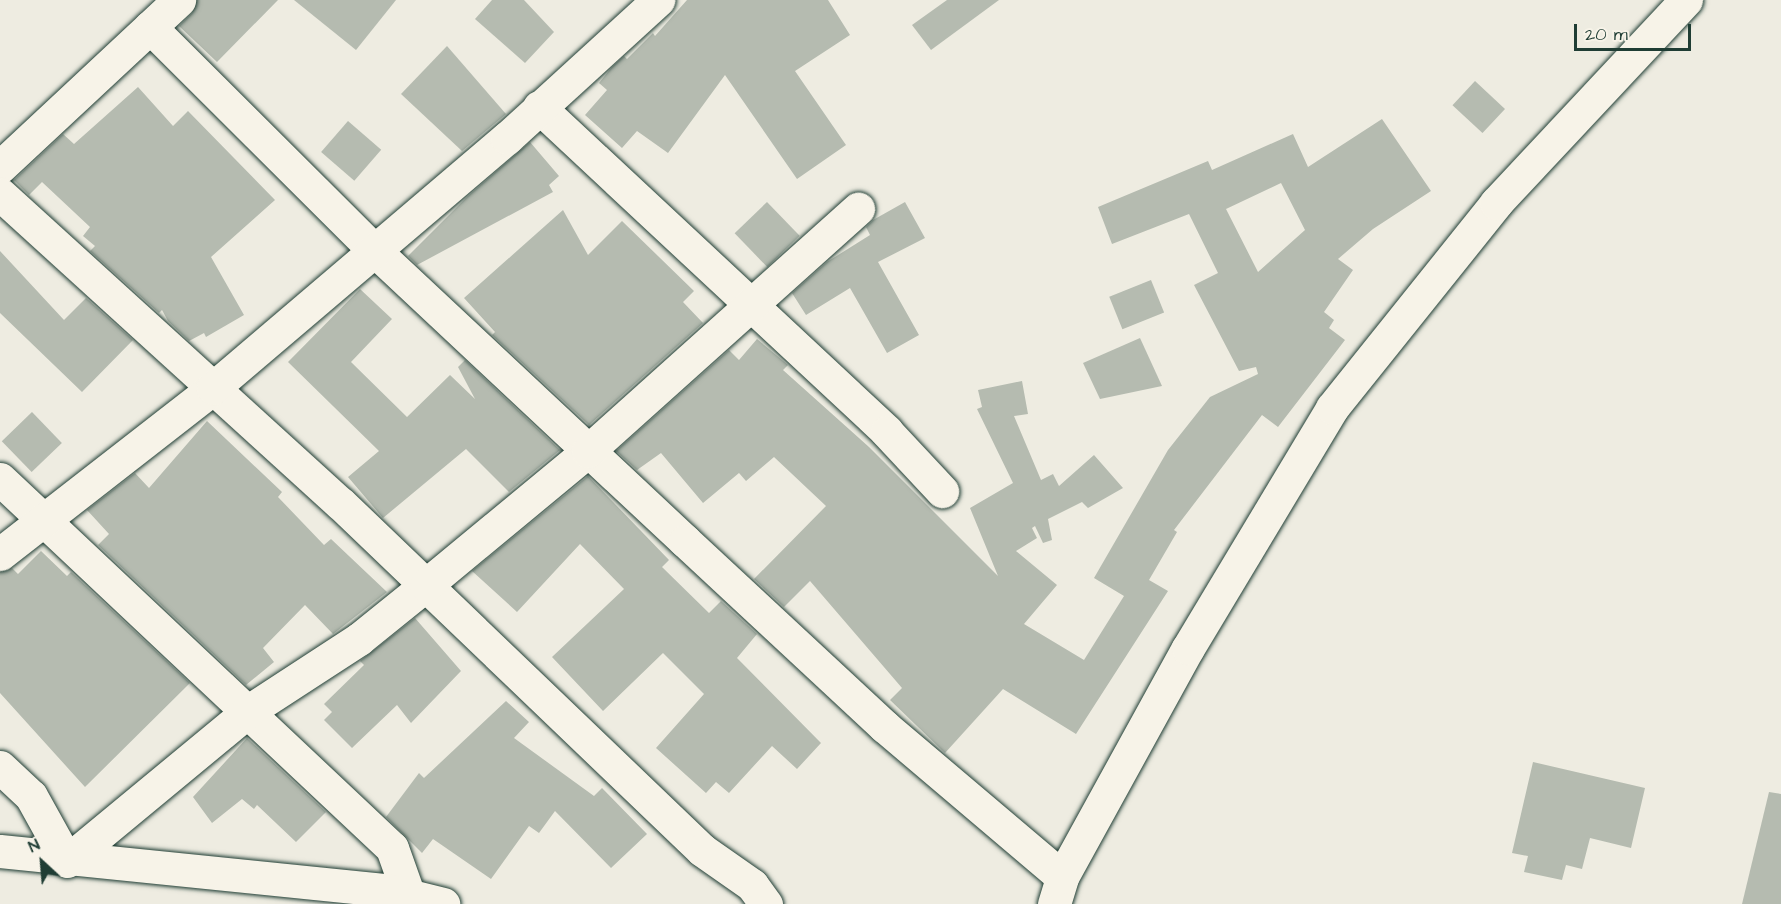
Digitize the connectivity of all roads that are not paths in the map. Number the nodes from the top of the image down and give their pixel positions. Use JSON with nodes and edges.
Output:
{"nodes":[{"id":1,"x":179,"y":0,"type":"edge"},
{"id":2,"x":658,"y":0,"type":"edge"},
{"id":3,"x":1686,"y":0,"type":"edge"},
{"id":4,"x":150,"y":27,"type":"junction"},
{"id":5,"x":539,"y":107,"type":"junction"},
{"id":6,"x":0,"y":167,"type":"edge"},
{"id":7,"x":0,"y":194,"type":"edge"},
{"id":8,"x":858,"y":209,"type":"dead end"},
{"id":9,"x":374,"y":250,"type":"junction"},
{"id":10,"x":751,"y":306,"type":"junction"},
{"id":11,"x":213,"y":388,"type":"junction"},
{"id":12,"x":588,"y":451,"type":"junction"},
{"id":13,"x":0,"y":479,"type":"edge"},
{"id":14,"x":942,"y":491,"type":"dead end"},
{"id":15,"x":44,"y":519,"type":"junction"},
{"id":16,"x":0,"y":554,"type":"edge"},
{"id":17,"x":426,"y":585,"type":"junction"},
{"id":18,"x":247,"y":712,"type":"junction"},
{"id":19,"x":0,"y":767,"type":"edge"},
{"id":20,"x":0,"y":851,"type":"edge"},
{"id":21,"x":67,"y":861,"type":"junction"},
{"id":22,"x":1058,"y":890,"type":"edge"},
{"id":23,"x":358,"y":896,"type":"edge"},
{"id":24,"x":410,"y":896,"type":"junction"},
{"id":25,"x":443,"y":904,"type":"edge"},
{"id":26,"x":766,"y":904,"type":"edge"}],
"edges":[{"from":1,"to":4,"type":"street"},
{"from":2,"to":5,"type":"street"},
{"from":3,"to":22,"type":"street"},
{"from":4,"to":6,"type":"street"},
{"from":4,"to":9,"type":"street"},
{"from":5,"to":9,"type":"street"},
{"from":5,"to":10,"type":"street"},
{"from":7,"to":11,"type":"street"},
{"from":8,"to":10,"type":"street"},
{"from":9,"to":11,"type":"street"},
{"from":9,"to":12,"type":"street"},
{"from":10,"to":12,"type":"street"},
{"from":10,"to":14,"type":"street"},
{"from":11,"to":15,"type":"street"},
{"from":11,"to":17,"type":"street"},
{"from":12,"to":17,"type":"street"},
{"from":12,"to":22,"type":"street"},
{"from":13,"to":15,"type":"street"},
{"from":15,"to":16,"type":"street"},
{"from":15,"to":18,"type":"street"},
{"from":17,"to":18,"type":"street"},
{"from":17,"to":26,"type":"street"},
{"from":18,"to":21,"type":"street"},
{"from":18,"to":24,"type":"street"},
{"from":19,"to":21,"type":"street"},
{"from":20,"to":21,"type":"street"},
{"from":21,"to":23,"type":"street"},
{"from":23,"to":24,"type":"street"},
{"from":24,"to":25,"type":"street"}]}
